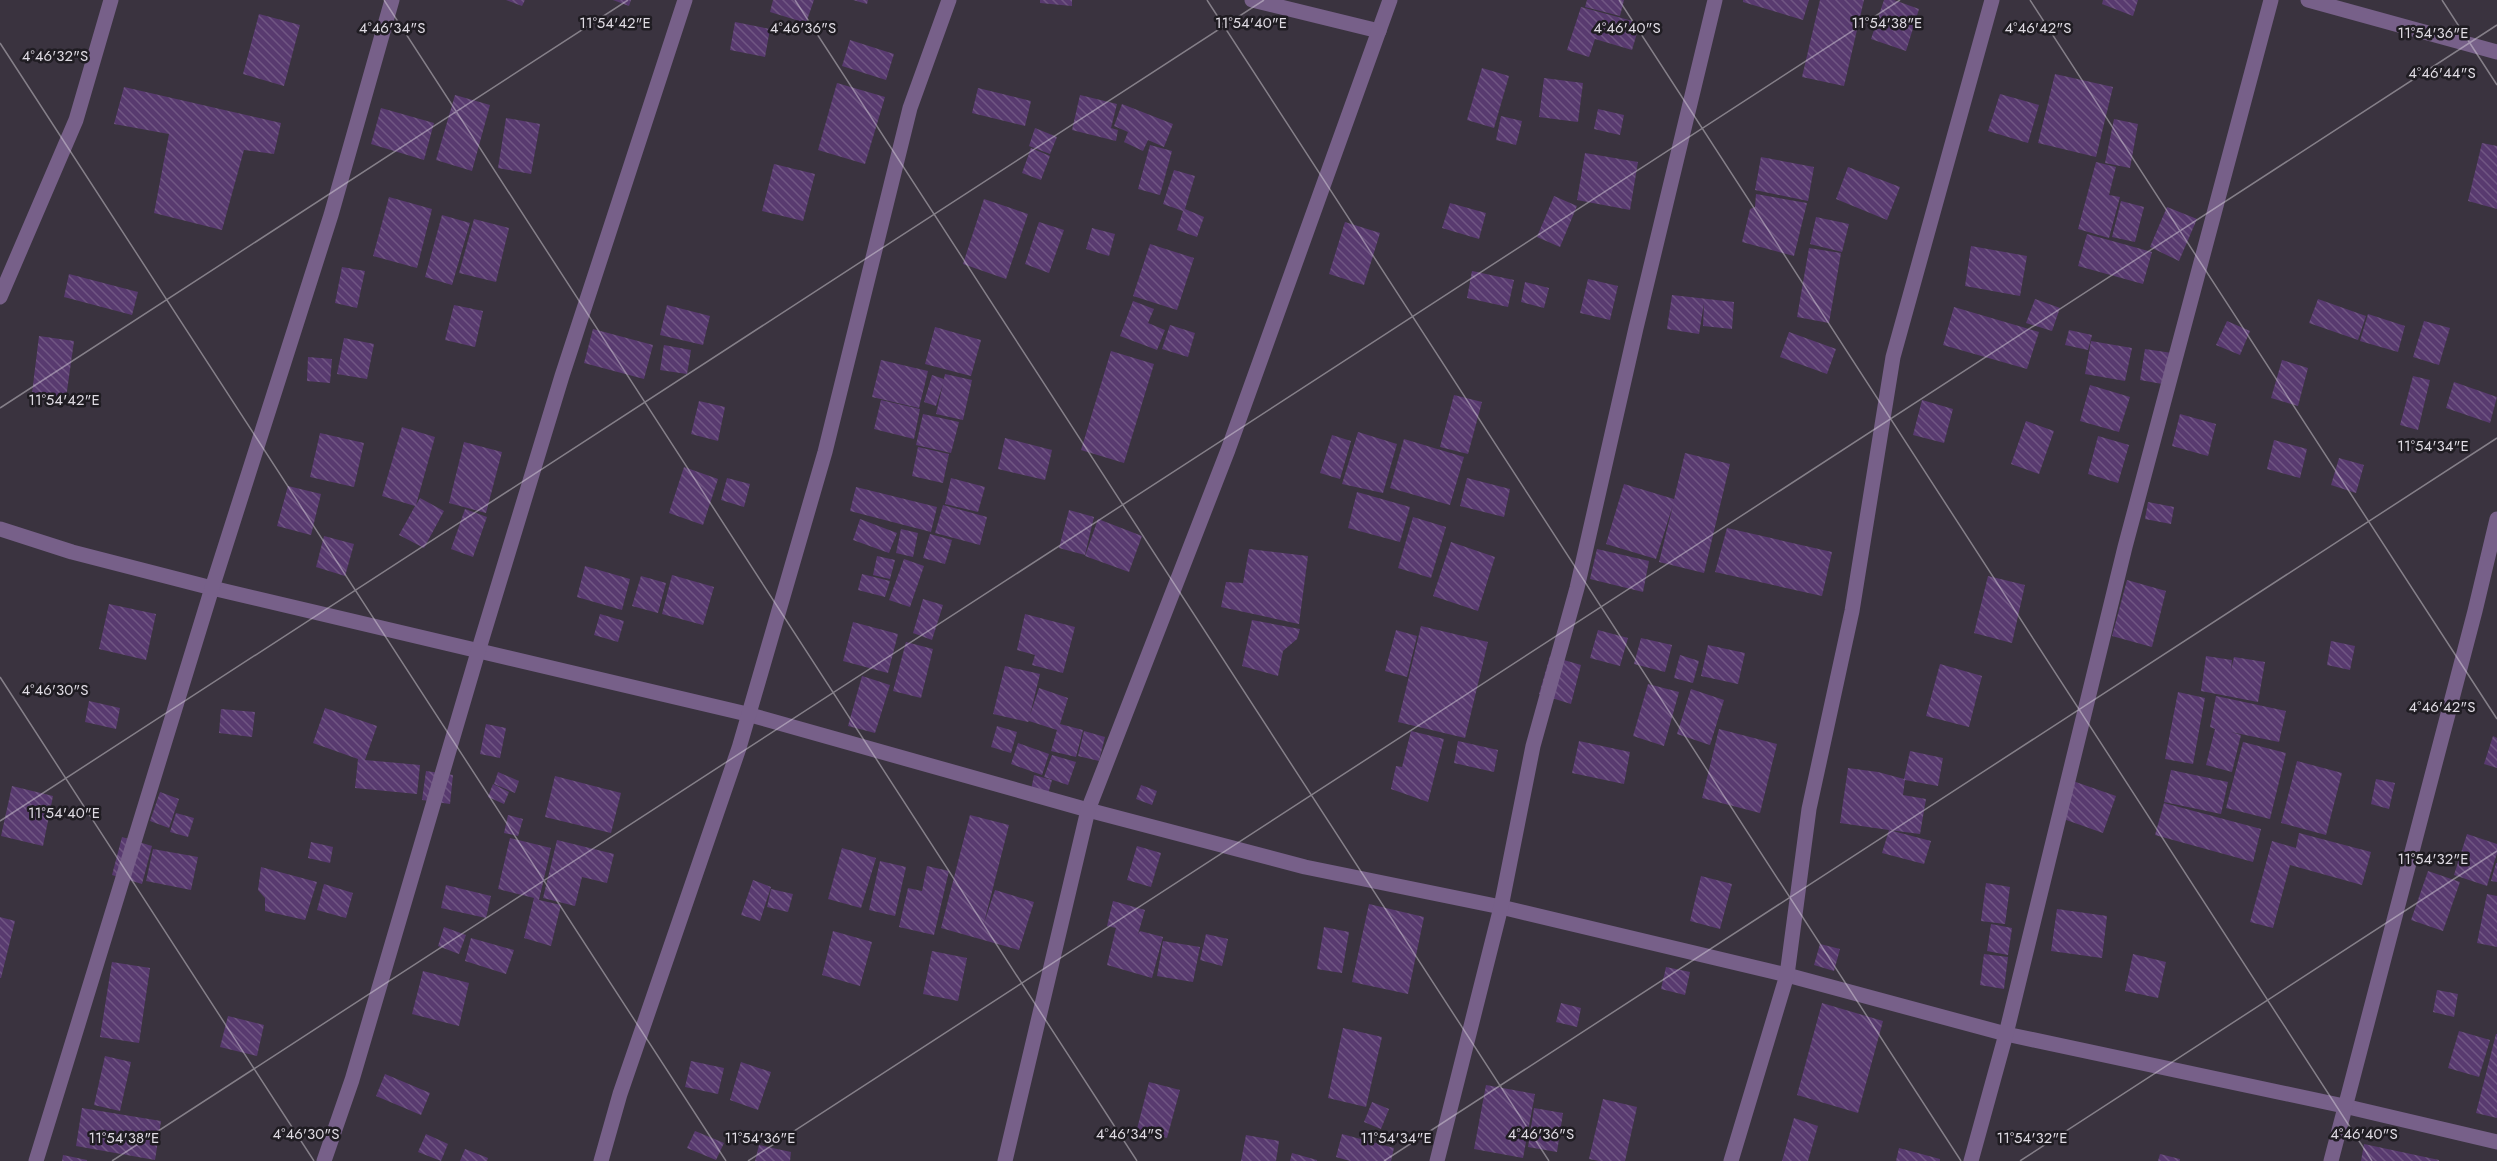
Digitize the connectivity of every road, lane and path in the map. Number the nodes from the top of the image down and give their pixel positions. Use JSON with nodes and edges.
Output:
{"nodes":[{"id":1,"x":111,"y":0,"type":"edge"},
{"id":2,"x":392,"y":0,"type":"edge"},
{"id":3,"x":686,"y":0,"type":"edge"},
{"id":4,"x":949,"y":0,"type":"edge"},
{"id":5,"x":1252,"y":0,"type":"edge"},
{"id":6,"x":1390,"y":0,"type":"edge"},
{"id":7,"x":1715,"y":0,"type":"edge"},
{"id":8,"x":1992,"y":0,"type":"edge"},
{"id":9,"x":2271,"y":0,"type":"edge"},
{"id":10,"x":2308,"y":0,"type":"edge"},
{"id":11,"x":1379,"y":32,"type":"junction"},
{"id":12,"x":2497,"y":52,"type":"edge"},
{"id":13,"x":0,"y":297,"type":"edge"},
{"id":14,"x":2497,"y":519,"type":"edge"},
{"id":15,"x":0,"y":529,"type":"edge"},
{"id":16,"x":212,"y":588,"type":"junction"},
{"id":17,"x":478,"y":652,"type":"junction"},
{"id":18,"x":747,"y":714,"type":"junction"},
{"id":19,"x":1088,"y":810,"type":"junction"},
{"id":20,"x":1501,"y":907,"type":"junction"},
{"id":21,"x":1787,"y":975,"type":"junction"},
{"id":22,"x":2006,"y":1034,"type":"junction"},
{"id":23,"x":2344,"y":1106,"type":"junction"},
{"id":24,"x":2497,"y":1142,"type":"edge"},
{"id":25,"x":36,"y":1161,"type":"edge"},
{"id":26,"x":324,"y":1161,"type":"edge"},
{"id":27,"x":601,"y":1161,"type":"edge"},
{"id":28,"x":1005,"y":1161,"type":"edge"},
{"id":29,"x":1437,"y":1161,"type":"edge"},
{"id":30,"x":1731,"y":1161,"type":"edge"},
{"id":31,"x":1971,"y":1161,"type":"edge"},
{"id":32,"x":2331,"y":1161,"type":"edge"}],
"edges":[{"from":1,"to":13,"type":"street"},
{"from":2,"to":16,"type":"street"},
{"from":3,"to":17,"type":"street"},
{"from":4,"to":18,"type":"street"},
{"from":5,"to":11,"type":"street"},
{"from":6,"to":11,"type":"street"},
{"from":7,"to":20,"type":"street"},
{"from":8,"to":21,"type":"street"},
{"from":9,"to":22,"type":"street"},
{"from":10,"to":12,"type":"street"},
{"from":11,"to":19,"type":"street"},
{"from":14,"to":23,"type":"street"},
{"from":15,"to":16,"type":"street"},
{"from":16,"to":17,"type":"street"},
{"from":16,"to":25,"type":"street"},
{"from":17,"to":18,"type":"street"},
{"from":17,"to":26,"type":"street"},
{"from":18,"to":19,"type":"street"},
{"from":18,"to":27,"type":"street"},
{"from":19,"to":20,"type":"street"},
{"from":19,"to":28,"type":"street"},
{"from":20,"to":21,"type":"street"},
{"from":20,"to":29,"type":"street"},
{"from":21,"to":22,"type":"street"},
{"from":21,"to":30,"type":"street"},
{"from":22,"to":23,"type":"street"},
{"from":22,"to":31,"type":"street"},
{"from":23,"to":24,"type":"street"},
{"from":23,"to":32,"type":"street"}]}
